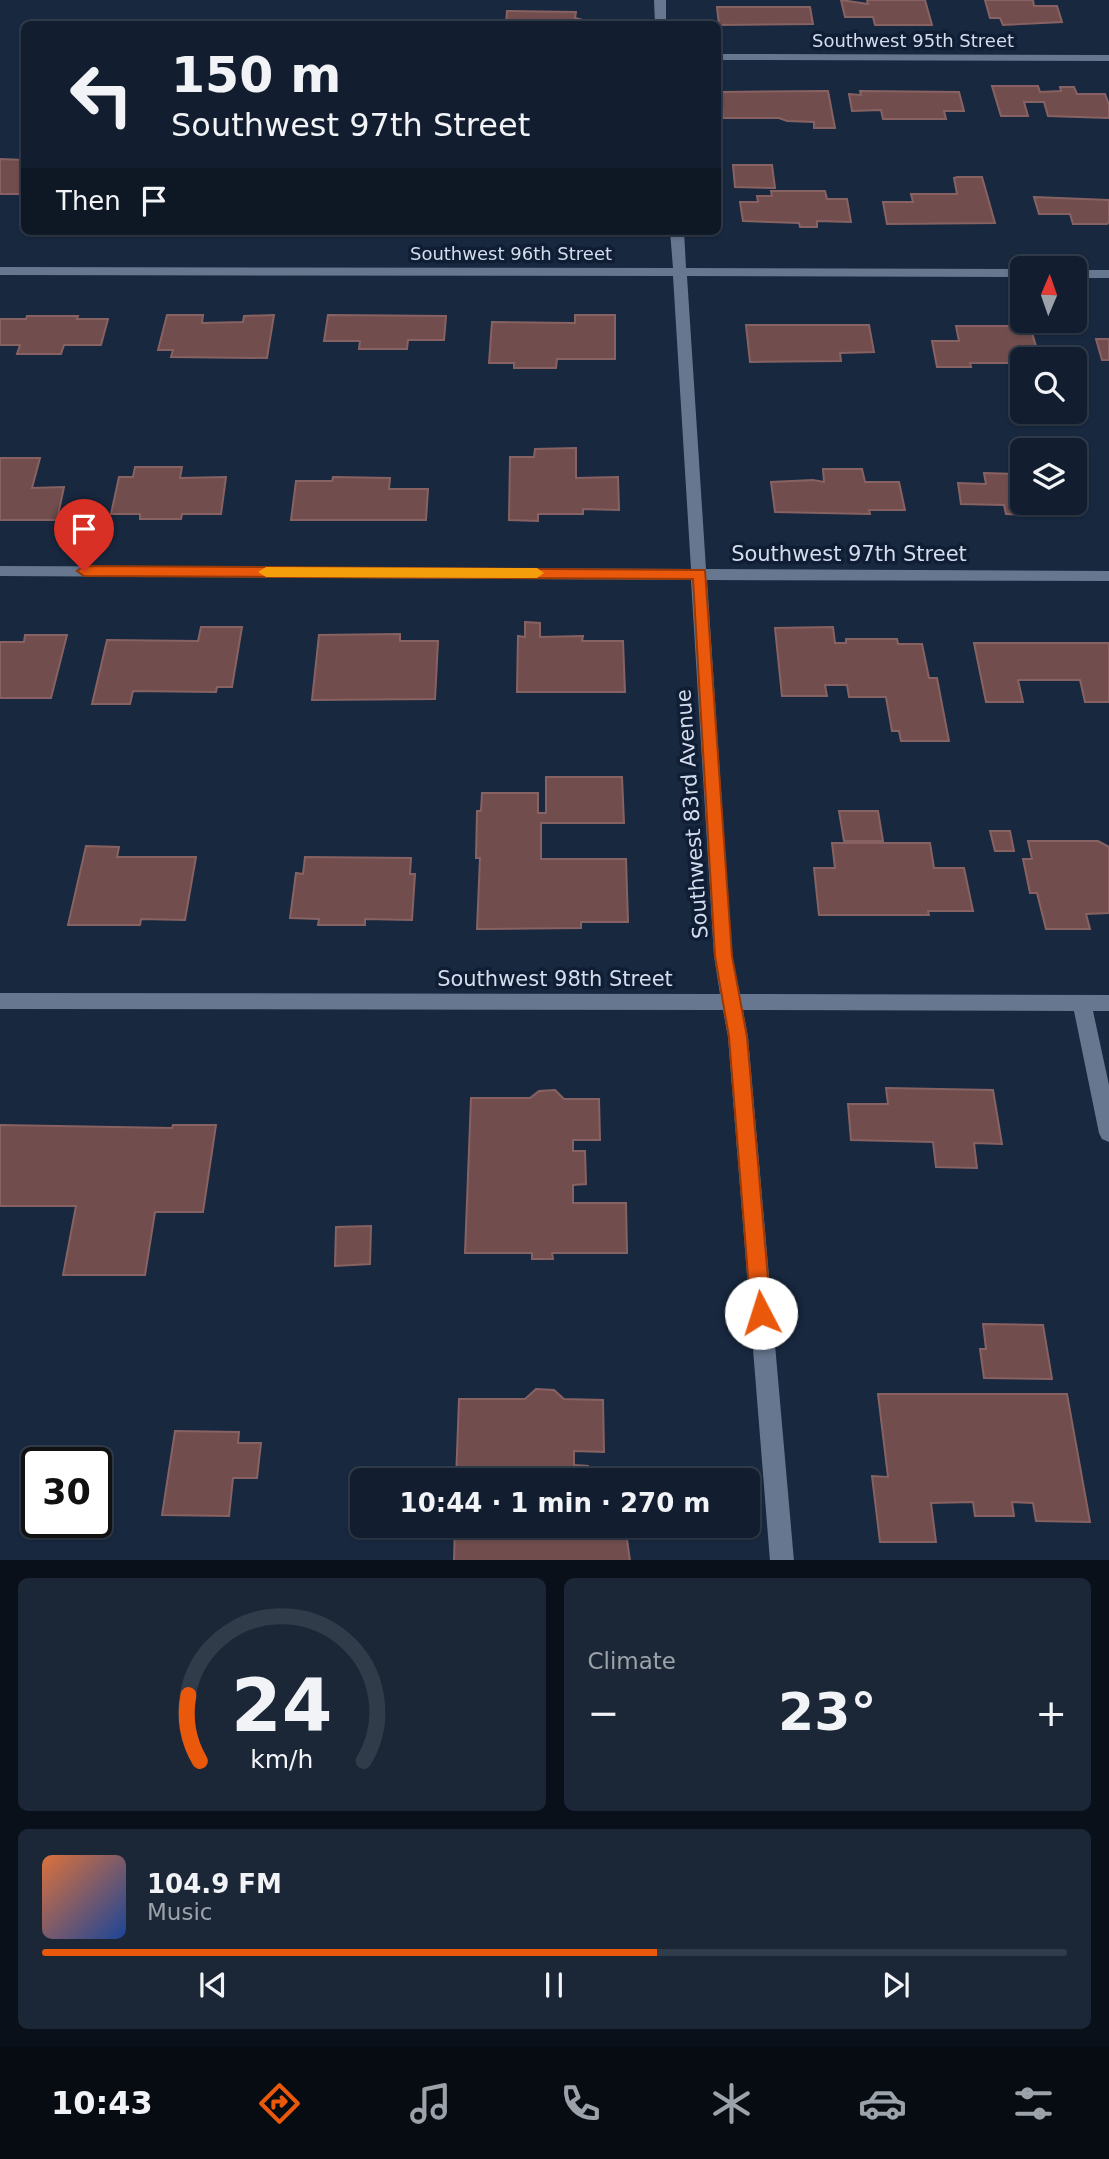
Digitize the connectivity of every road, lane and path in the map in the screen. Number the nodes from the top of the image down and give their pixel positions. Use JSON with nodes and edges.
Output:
{"nodes":[{"id":1,"x":660,"y":0,"type":"edge"},
{"id":2,"x":661,"y":21,"type":"edge"},
{"id":3,"x":721,"y":57,"type":"edge"},
{"id":4,"x":1109,"y":58,"type":"edge"},
{"id":5,"x":677,"y":235,"type":"edge"},
{"id":6,"x":0,"y":271,"type":"edge"},
{"id":7,"x":681,"y":273,"type":"junction"},
{"id":8,"x":1010,"y":274,"type":"edge"},
{"id":9,"x":1087,"y":274,"type":"edge"},
{"id":10,"x":1109,"y":274,"type":"edge"},
{"id":11,"x":0,"y":571,"type":"edge"},
{"id":12,"x":700,"y":574,"type":"junction"},
{"id":13,"x":1109,"y":576,"type":"edge"},
{"id":14,"x":0,"y":1001,"type":"edge"},
{"id":15,"x":731,"y":1002,"type":"junction"},
{"id":16,"x":1082,"y":1003,"type":"junction"},
{"id":17,"x":1109,"y":1003,"type":"edge"},
{"id":18,"x":1109,"y":1133,"type":"edge"},
{"id":19,"x":782,"y":1560,"type":"edge"}],
"edges":[{"from":1,"to":2,"type":"street"},
{"from":3,"to":4,"type":"street","name":"Southwest 95th Street"},
{"from":5,"to":7,"type":"street","name":"Southwest 83rd Avenue"},
{"from":6,"to":7,"type":"street","name":"Southwest 96th Street"},
{"from":7,"to":8,"type":"street","name":"Southwest 96th Street"},
{"from":7,"to":12,"type":"street","name":"Southwest 83rd Avenue"},
{"from":9,"to":10,"type":"street"},
{"from":11,"to":12,"type":"street","name":"Southwest 97th Street"},
{"from":12,"to":13,"type":"street","name":"Southwest 97th Street"},
{"from":12,"to":15,"type":"street","name":"Southwest 83rd Avenue"},
{"from":14,"to":15,"type":"street","name":"Southwest 98th Street"},
{"from":15,"to":16,"type":"street","name":"Southwest 98th Street"},
{"from":15,"to":19,"type":"street","name":"Southwest 83rd Avenue"},
{"from":16,"to":17,"type":"street","name":"Southwest 98th Street"},
{"from":16,"to":18,"type":"street"}]}
